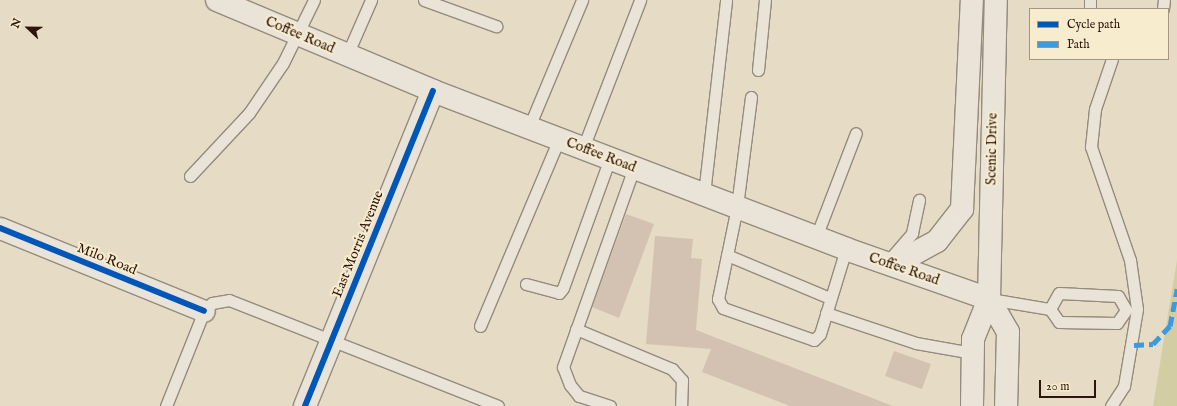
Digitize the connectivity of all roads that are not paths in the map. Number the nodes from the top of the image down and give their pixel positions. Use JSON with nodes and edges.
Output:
{"nodes":[{"id":1,"x":216,"y":0,"type":"edge"},
{"id":2,"x":314,"y":0,"type":"edge"},
{"id":3,"x":371,"y":0,"type":"edge"},
{"id":4,"x":424,"y":0,"type":"edge"},
{"id":5,"x":582,"y":0,"type":"edge"},
{"id":6,"x":640,"y":0,"type":"edge"},
{"id":7,"x":726,"y":0,"type":"edge"},
{"id":8,"x":764,"y":0,"type":"edge"},
{"id":9,"x":972,"y":0,"type":"edge"},
{"id":10,"x":996,"y":0,"type":"edge"},
{"id":11,"x":496,"y":26,"type":"dead end"},
{"id":12,"x":298,"y":34,"type":"junction"},
{"id":13,"x":347,"y":55,"type":"junction"},
{"id":14,"x":1112,"y":60,"type":"edge"},
{"id":15,"x":758,"y":70,"type":"dead end"},
{"id":16,"x":433,"y":91,"type":"junction"},
{"id":17,"x":751,"y":97,"type":"dead end"},
{"id":18,"x":529,"y":127,"type":"junction"},
{"id":19,"x":856,"y":133,"type":"dead end"},
{"id":20,"x":559,"y":139,"type":"junction"},
{"id":21,"x":583,"y":148,"type":"junction"},
{"id":22,"x":610,"y":158,"type":"junction"},
{"id":23,"x":634,"y":168,"type":"junction"},
{"id":24,"x":190,"y":176,"type":"dead end"},
{"id":25,"x":704,"y":194,"type":"junction"},
{"id":26,"x":919,"y":200,"type":"dead end"},
{"id":27,"x":737,"y":207,"type":"junction"},
{"id":28,"x":0,"y":228,"type":"edge"},
{"id":29,"x":816,"y":237,"type":"junction"},
{"id":30,"x":846,"y":249,"type":"junction"},
{"id":31,"x":727,"y":255,"type":"junction"},
{"id":32,"x":890,"y":264,"type":"junction"},
{"id":33,"x":526,"y":284,"type":"dead end"},
{"id":34,"x":830,"y":298,"type":"junction"},
{"id":35,"x":989,"y":299,"type":"junction"},
{"id":36,"x":1050,"y":309,"type":"junction"},
{"id":37,"x":1132,"y":309,"type":"junction"},
{"id":38,"x":204,"y":311,"type":"junction"},
{"id":39,"x":826,"y":313,"type":"junction"},
{"id":40,"x":480,"y":326,"type":"dead end"},
{"id":41,"x":576,"y":329,"type":"junction"},
{"id":42,"x":332,"y":339,"type":"junction"},
{"id":43,"x":973,"y":353,"type":"junction"},
{"id":44,"x":166,"y":406,"type":"edge"},
{"id":45,"x":305,"y":406,"type":"edge"},
{"id":46,"x":498,"y":406,"type":"edge"},
{"id":47,"x":610,"y":406,"type":"edge"},
{"id":48,"x":681,"y":406,"type":"edge"},
{"id":49,"x":972,"y":406,"type":"edge"},
{"id":50,"x":1006,"y":406,"type":"edge"},
{"id":51,"x":1111,"y":406,"type":"edge"}],
"edges":[{"from":1,"to":12,"type":"main road","name":"Coffee Road"},
{"from":2,"to":12,"type":"lane"},
{"from":3,"to":13,"type":"lane"},
{"from":4,"to":11,"type":"lane"},
{"from":5,"to":18,"type":"lane"},
{"from":6,"to":21,"type":"lane"},
{"from":7,"to":25,"type":"lane"},
{"from":8,"to":15,"type":"lane"},
{"from":9,"to":32,"type":"main road"},
{"from":10,"to":35,"type":"main road","name":"Scenic Drive"},
{"from":12,"to":13,"type":"main road","name":"Coffee Road"},
{"from":12,"to":24,"type":"lane"},
{"from":13,"to":16,"type":"main road","name":"Coffee Road"},
{"from":14,"to":37,"type":"lane"},
{"from":16,"to":18,"type":"main road","name":"Coffee Road"},
{"from":16,"to":42,"type":"main road","name":"East Morris Avenue"},
{"from":17,"to":27,"type":"lane"},
{"from":18,"to":20,"type":"main road","name":"Coffee Road"},
{"from":19,"to":29,"type":"lane"},
{"from":20,"to":21,"type":"main road","name":"Coffee Road"},
{"from":20,"to":40,"type":"lane"},
{"from":21,"to":22,"type":"main road","name":"Coffee Road"},
{"from":22,"to":23,"type":"main road","name":"Coffee Road"},
{"from":22,"to":33,"type":"lane"},
{"from":23,"to":25,"type":"main road","name":"Coffee Road"},
{"from":23,"to":41,"type":"lane"},
{"from":25,"to":27,"type":"main road","name":"Coffee Road"},
{"from":26,"to":32,"type":"lane"},
{"from":27,"to":29,"type":"main road","name":"Coffee Road"},
{"from":27,"to":31,"type":"lane"},
{"from":28,"to":38,"type":"street","name":"Milo Road"},
{"from":29,"to":30,"type":"main road","name":"Coffee Road"},
{"from":30,"to":32,"type":"main road","name":"Coffee Road"},
{"from":30,"to":34,"type":"lane"},
{"from":31,"to":34,"type":"lane"},
{"from":31,"to":39,"type":"lane"},
{"from":32,"to":35,"type":"main road","name":"Coffee Road"},
{"from":34,"to":39,"type":"lane"},
{"from":35,"to":36,"type":"lane"},
{"from":35,"to":43,"type":"main road","name":"Scenic Drive"},
{"from":35,"to":50,"type":"main road"},
{"from":36,"to":37,"type":"lane"},
{"from":36,"to":37,"type":"lane"},
{"from":37,"to":51,"type":"lane"},
{"from":38,"to":42,"type":"lane"},
{"from":38,"to":44,"type":"lane"},
{"from":39,"to":43,"type":"lane"},
{"from":41,"to":47,"type":"lane"},
{"from":41,"to":48,"type":"lane"},
{"from":42,"to":45,"type":"main road","name":"East Morris Avenue"},
{"from":42,"to":46,"type":"lane"},
{"from":43,"to":49,"type":"main road","name":"Scenic Drive"}]}
